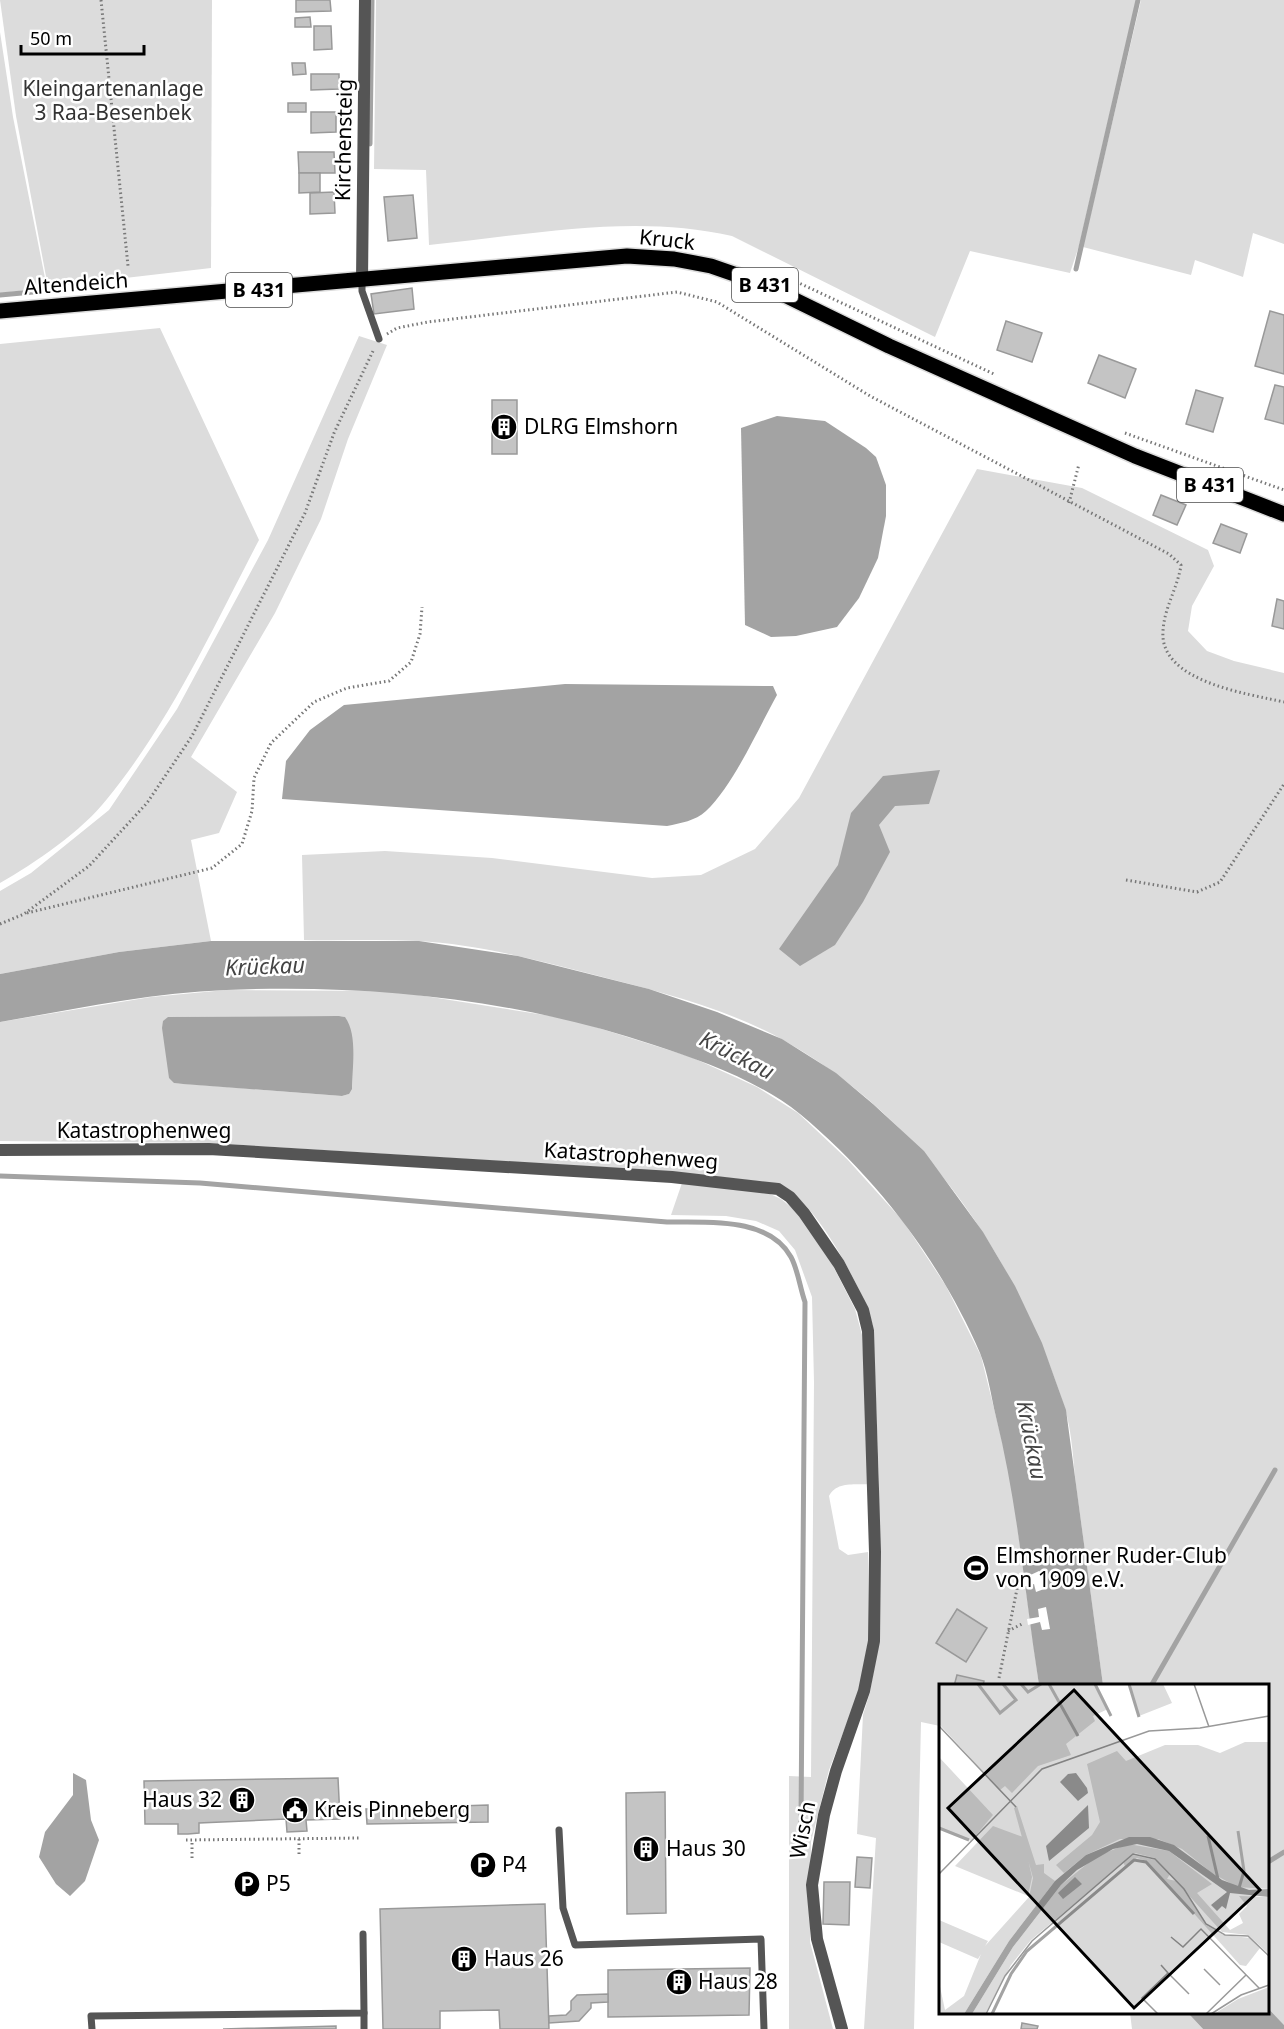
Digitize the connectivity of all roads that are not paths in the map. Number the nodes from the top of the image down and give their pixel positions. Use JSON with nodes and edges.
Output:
{"nodes":[{"id":1,"x":365,"y":0,"type":"edge"},
{"id":2,"x":362,"y":280,"type":"junction"},
{"id":3,"x":155,"y":299,"type":"joint"},
{"id":4,"x":0,"y":311,"type":"edge"},
{"id":5,"x":379,"y":339,"type":"road end"},
{"id":6,"x":1284,"y":514,"type":"edge"},
{"id":7,"x":0,"y":1150,"type":"edge"},
{"id":8,"x":874,"y":1641,"type":"joint"},
{"id":9,"x":559,"y":1830,"type":"dead end"},
{"id":10,"x":363,"y":1934,"type":"dead end"},
{"id":11,"x":364,"y":2013,"type":"junction"},
{"id":12,"x":92,"y":2029,"type":"edge"},
{"id":13,"x":364,"y":2029,"type":"edge"},
{"id":14,"x":764,"y":2029,"type":"edge"},
{"id":15,"x":842,"y":2029,"type":"edge"}],
"edges":[{"from":1,"to":2,"type":"street","name":"Kirchensteig"},
{"from":2,"to":3,"type":"main road","name":"Kruck","number":"B 431"},
{"from":2,"to":5,"type":"lane"},
{"from":2,"to":6,"type":"main road","name":"Kruck","number":"B 431"},
{"from":3,"to":4,"type":"main road","name":"Altendeich","number":"B 431"},
{"from":7,"to":8,"type":"street","name":"Katastrophenweg"},
{"from":8,"to":15,"type":"street","name":"Wisch"},
{"from":9,"to":14,"type":"lane"},
{"from":10,"to":11,"type":"lane"},
{"from":11,"to":12,"type":"lane"},
{"from":11,"to":13,"type":"lane"}]}
